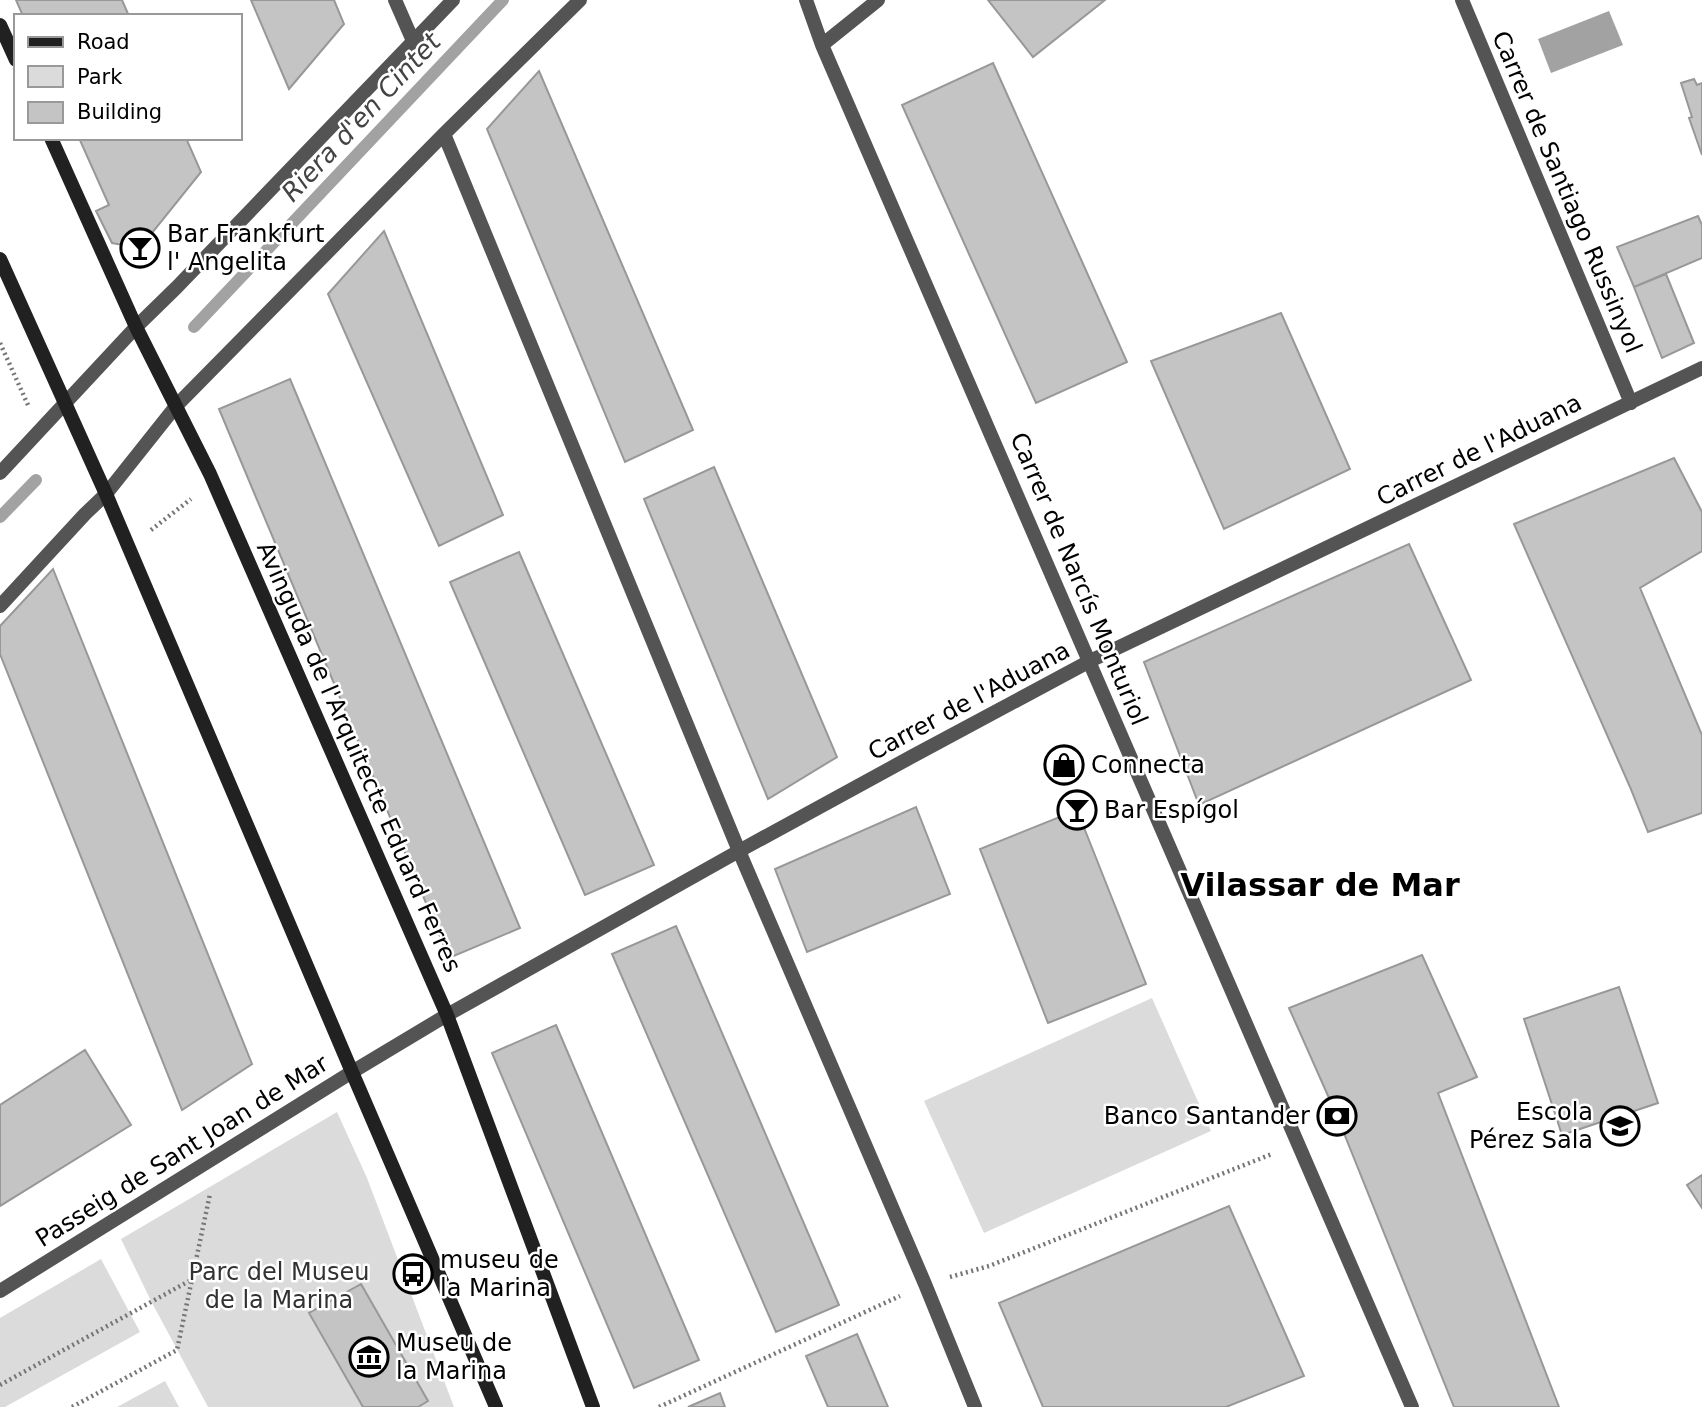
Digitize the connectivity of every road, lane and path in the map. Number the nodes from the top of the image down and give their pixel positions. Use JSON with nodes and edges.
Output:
{"nodes":[{"id":1,"x":395,"y":0,"type":"edge"},
{"id":2,"x":453,"y":0,"type":"edge"},
{"id":3,"x":580,"y":0,"type":"edge"},
{"id":4,"x":806,"y":0,"type":"edge"},
{"id":5,"x":878,"y":0,"type":"edge"},
{"id":6,"x":1462,"y":0,"type":"edge"},
{"id":7,"x":0,"y":26,"type":"edge"},
{"id":8,"x":413,"y":41,"type":"junction"},
{"id":9,"x":822,"y":45,"type":"junction"},
{"id":10,"x":14,"y":56,"type":"edge"},
{"id":11,"x":444,"y":134,"type":"junction"},
{"id":12,"x":52,"y":140,"type":"edge"},
{"id":13,"x":0,"y":259,"type":"edge"},
{"id":14,"x":136,"y":327,"type":"junction"},
{"id":15,"x":0,"y":343,"type":"edge"},
{"id":16,"x":1702,"y":368,"type":"edge"},
{"id":17,"x":1630,"y":402,"type":"junction"},
{"id":18,"x":66,"y":404,"type":"junction"},
{"id":19,"x":176,"y":406,"type":"junction"},
{"id":20,"x":40,"y":430,"type":"junction"},
{"id":21,"x":0,"y":473,"type":"edge"},
{"id":22,"x":210,"y":474,"type":"junction"},
{"id":23,"x":106,"y":494,"type":"junction"},
{"id":24,"x":129,"y":548,"type":"junction"},
{"id":25,"x":0,"y":606,"type":"edge"},
{"id":26,"x":1090,"y":661,"type":"junction"},
{"id":27,"x":739,"y":851,"type":"junction"},
{"id":28,"x":447,"y":1015,"type":"junction"},
{"id":29,"x":352,"y":1072,"type":"junction"},
{"id":30,"x":1298,"y":1143,"type":"junction"},
{"id":31,"x":218,"y":1156,"type":"junction"},
{"id":32,"x":192,"y":1280,"type":"junction"},
{"id":33,"x":925,"y":1284,"type":"junction"},
{"id":34,"x":0,"y":1292,"type":"edge"},
{"id":35,"x":0,"y":1385,"type":"edge"},
{"id":36,"x":72,"y":1407,"type":"edge"},
{"id":37,"x":496,"y":1407,"type":"edge"},
{"id":38,"x":593,"y":1407,"type":"edge"},
{"id":39,"x":659,"y":1407,"type":"edge"},
{"id":40,"x":975,"y":1407,"type":"edge"},
{"id":41,"x":1412,"y":1407,"type":"edge"}],
"edges":[{"from":1,"to":8,"type":"street"},
{"from":2,"to":8,"type":"street"},
{"from":3,"to":11,"type":"street"},
{"from":4,"to":9,"type":"street","name":"Carrer de Narcís Monturiol"},
{"from":5,"to":9,"type":"street"},
{"from":6,"to":17,"type":"street","name":"Carrer de Santiago Russinyol"},
{"from":7,"to":10,"type":"street"},
{"from":8,"to":14,"type":"street"},
{"from":9,"to":26,"type":"street","name":"Carrer de Narcís Monturiol"},
{"from":11,"to":19,"type":"street"},
{"from":11,"to":27,"type":"street"},
{"from":12,"to":14,"type":"street","name":"Avinguda de l'Arquitecte Eduard Ferres"},
{"from":13,"to":18,"type":"street"},
{"from":14,"to":18,"type":"street"},
{"from":14,"to":19,"type":"street","name":"Avinguda de l'Arquitecte Eduard Ferres"},
{"from":15,"to":20,"type":"path"},
{"from":16,"to":17,"type":"street","name":"Carrer de l'Aduana"},
{"from":17,"to":26,"type":"street","name":"Carrer de l'Aduana"},
{"from":18,"to":20,"type":"street"},
{"from":18,"to":23,"type":"street"},
{"from":19,"to":22,"type":"street","name":"Avinguda de l'Arquitecte Eduard Ferres"},
{"from":19,"to":23,"type":"street"},
{"from":20,"to":21,"type":"street"},
{"from":22,"to":24,"type":"path"},
{"from":22,"to":28,"type":"street","name":"Avinguda de l'Arquitecte Eduard Ferres"},
{"from":23,"to":24,"type":"street"},
{"from":23,"to":25,"type":"street"},
{"from":24,"to":29,"type":"street"},
{"from":26,"to":27,"type":"street","name":"Carrer de l'Aduana"},
{"from":26,"to":30,"type":"street","name":"Carrer de Narcís Monturiol"},
{"from":27,"to":28,"type":"street","name":"Carrer de l'Aduana"},
{"from":27,"to":33,"type":"street"},
{"from":28,"to":29,"type":"street","name":"Carrer de l'Aduana"},
{"from":28,"to":38,"type":"street","name":"Avinguda de l'Arquitecte Eduard Ferres"},
{"from":29,"to":31,"type":"street","name":"Passeig de Sant Joan de Mar"},
{"from":29,"to":37,"type":"street"},
{"from":30,"to":33,"type":"path"},
{"from":30,"to":41,"type":"street","name":"Carrer de Narcís Monturiol"},
{"from":31,"to":32,"type":"path"},
{"from":31,"to":34,"type":"street","name":"Passeig de Sant Joan de Mar"},
{"from":32,"to":35,"type":"path"},
{"from":32,"to":36,"type":"path"},
{"from":33,"to":39,"type":"path"},
{"from":33,"to":40,"type":"street"}]}
